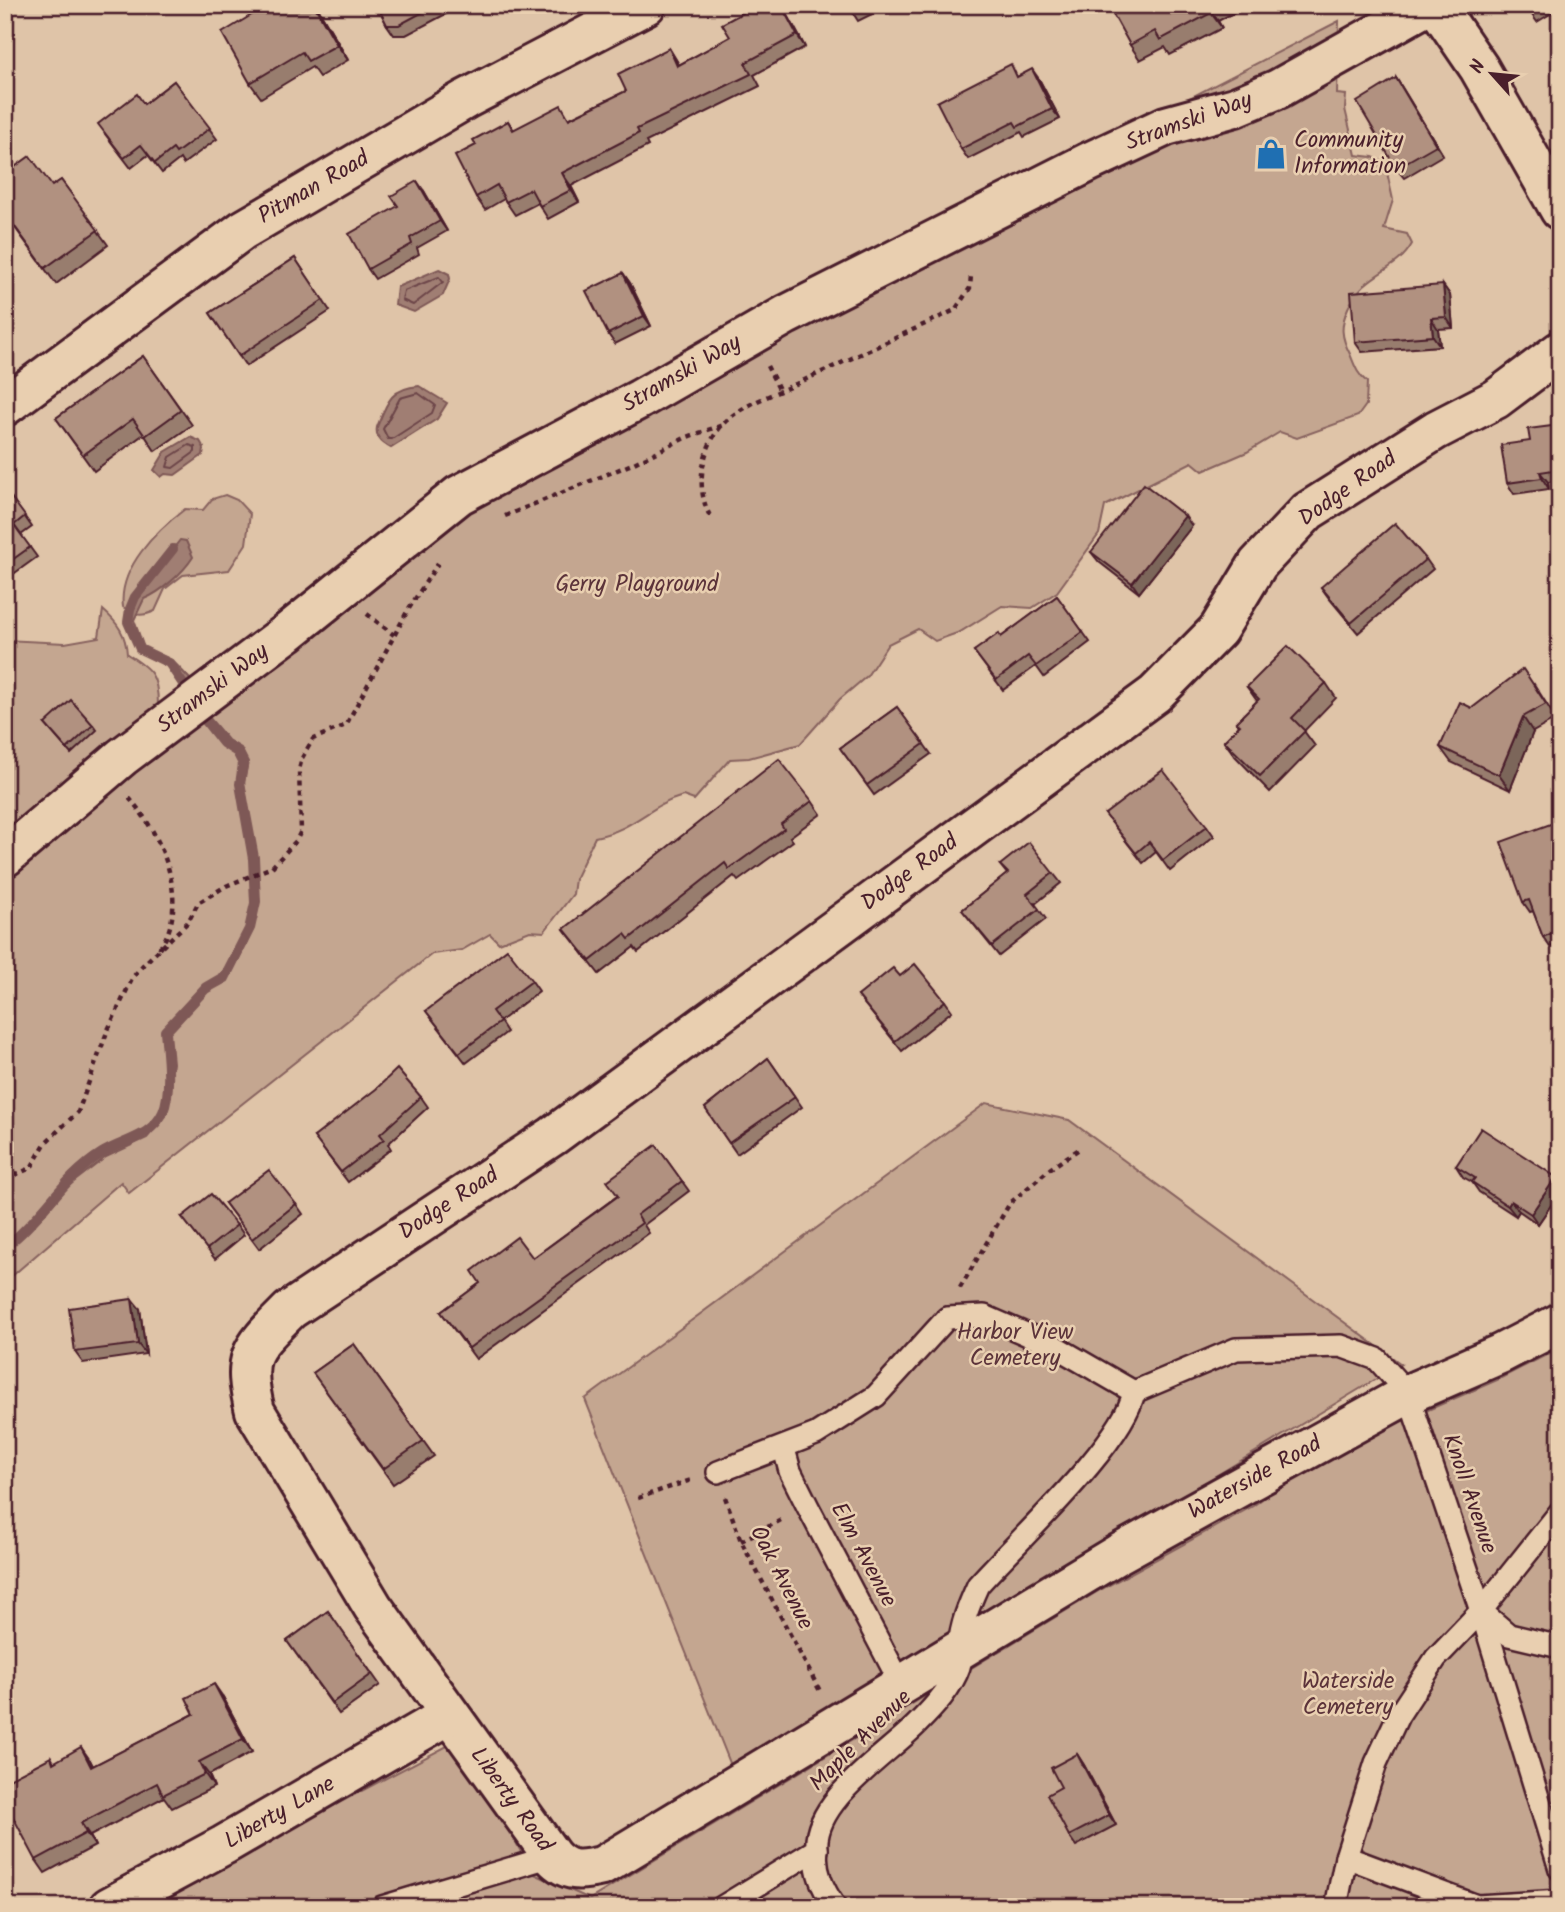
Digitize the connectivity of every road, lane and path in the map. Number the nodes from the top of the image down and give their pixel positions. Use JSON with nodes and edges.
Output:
{"nodes":[{"id":1,"x":646,"y":5,"type":"edge"},
{"id":2,"x":1428,"y":5,"type":"edge"},
{"id":3,"x":1436,"y":5,"type":"edge"},
{"id":4,"x":1560,"y":210,"type":"edge"},
{"id":5,"x":971,"y":275,"type":"dead end"},
{"id":6,"x":1560,"y":351,"type":"edge"},
{"id":7,"x":5,"y":407,"type":"edge"},
{"id":8,"x":723,"y":425,"type":"junction"},
{"id":9,"x":710,"y":516,"type":"dead end"},
{"id":10,"x":500,"y":518,"type":"dead end"},
{"id":11,"x":445,"y":556,"type":"dead end"},
{"id":12,"x":107,"y":770,"type":"junction"},
{"id":13,"x":5,"y":857,"type":"edge"},
{"id":14,"x":151,"y":959,"type":"junction"},
{"id":15,"x":1079,"y":1149,"type":"dead end"},
{"id":16,"x":5,"y":1178,"type":"edge"},
{"id":17,"x":947,"y":1318,"type":"junction"},
{"id":18,"x":1560,"y":1323,"type":"edge"},
{"id":19,"x":247,"y":1378,"type":"joint"},
{"id":20,"x":1134,"y":1392,"type":"junction"},
{"id":21,"x":1408,"y":1394,"type":"junction"},
{"id":22,"x":784,"y":1449,"type":"junction"},
{"id":23,"x":718,"y":1472,"type":"junction"},
{"id":24,"x":638,"y":1498,"type":"dead end"},
{"id":25,"x":808,"y":1507,"type":"junction"},
{"id":26,"x":1560,"y":1512,"type":"edge"},
{"id":27,"x":741,"y":1541,"type":"junction"},
{"id":28,"x":1481,"y":1611,"type":"junction"},
{"id":29,"x":1560,"y":1647,"type":"edge"},
{"id":30,"x":959,"y":1650,"type":"junction"},
{"id":31,"x":901,"y":1684,"type":"junction"},
{"id":32,"x":823,"y":1695,"type":"dead end"},
{"id":33,"x":449,"y":1715,"type":"junction"},
{"id":34,"x":817,"y":1850,"type":"junction"},
{"id":35,"x":552,"y":1856,"type":"junction"},
{"id":36,"x":1346,"y":1857,"type":"junction"},
{"id":37,"x":1560,"y":1869,"type":"edge"},
{"id":38,"x":1560,"y":1901,"type":"edge"},
{"id":39,"x":108,"y":1907,"type":"edge"},
{"id":40,"x":382,"y":1907,"type":"edge"},
{"id":41,"x":722,"y":1907,"type":"edge"},
{"id":42,"x":835,"y":1907,"type":"edge"},
{"id":43,"x":1336,"y":1907,"type":"edge"}],
"edges":[{"from":1,"to":7,"type":"street","name":"Pitman Road"},
{"from":2,"to":12,"type":"street","name":"Stramski Way"},
{"from":3,"to":4,"type":"street"},
{"from":5,"to":8,"type":"path"},
{"from":6,"to":19,"type":"street","name":"Dodge Road"},
{"from":8,"to":9,"type":"path"},
{"from":8,"to":10,"type":"path"},
{"from":11,"to":14,"type":"path"},
{"from":12,"to":13,"type":"street","name":"Stramski Way"},
{"from":12,"to":14,"type":"path"},
{"from":14,"to":16,"type":"path"},
{"from":15,"to":17,"type":"path"},
{"from":17,"to":20,"type":"lane"},
{"from":17,"to":22,"type":"lane"},
{"from":18,"to":21,"type":"street","name":"Waterside Road"},
{"from":19,"to":33,"type":"street","name":"Liberty Road"},
{"from":20,"to":21,"type":"lane"},
{"from":20,"to":30,"type":"lane","name":"Maple Avenue"},
{"from":21,"to":28,"type":"lane","name":"Knoll Avenue"},
{"from":21,"to":30,"type":"street","name":"Waterside Road"},
{"from":22,"to":23,"type":"lane"},
{"from":22,"to":25,"type":"lane","name":"Elm Avenue"},
{"from":23,"to":24,"type":"path"},
{"from":23,"to":27,"type":"path","name":"Oak Avenue"},
{"from":25,"to":27,"type":"path"},
{"from":25,"to":31,"type":"lane","name":"Elm Avenue"},
{"from":26,"to":28,"type":"lane"},
{"from":27,"to":32,"type":"path","name":"Oak Avenue"},
{"from":28,"to":29,"type":"lane"},
{"from":28,"to":36,"type":"lane"},
{"from":28,"to":37,"type":"lane","name":"Knoll Avenue"},
{"from":30,"to":31,"type":"street","name":"Liberty Road"},
{"from":30,"to":34,"type":"lane","name":"Maple Avenue"},
{"from":31,"to":35,"type":"street","name":"Liberty Road"},
{"from":33,"to":35,"type":"street","name":"Liberty Road"},
{"from":33,"to":39,"type":"street","name":"Liberty Lane"},
{"from":34,"to":41,"type":"lane"},
{"from":34,"to":42,"type":"lane"},
{"from":35,"to":40,"type":"lane"},
{"from":36,"to":38,"type":"lane"},
{"from":36,"to":43,"type":"lane"}]}
